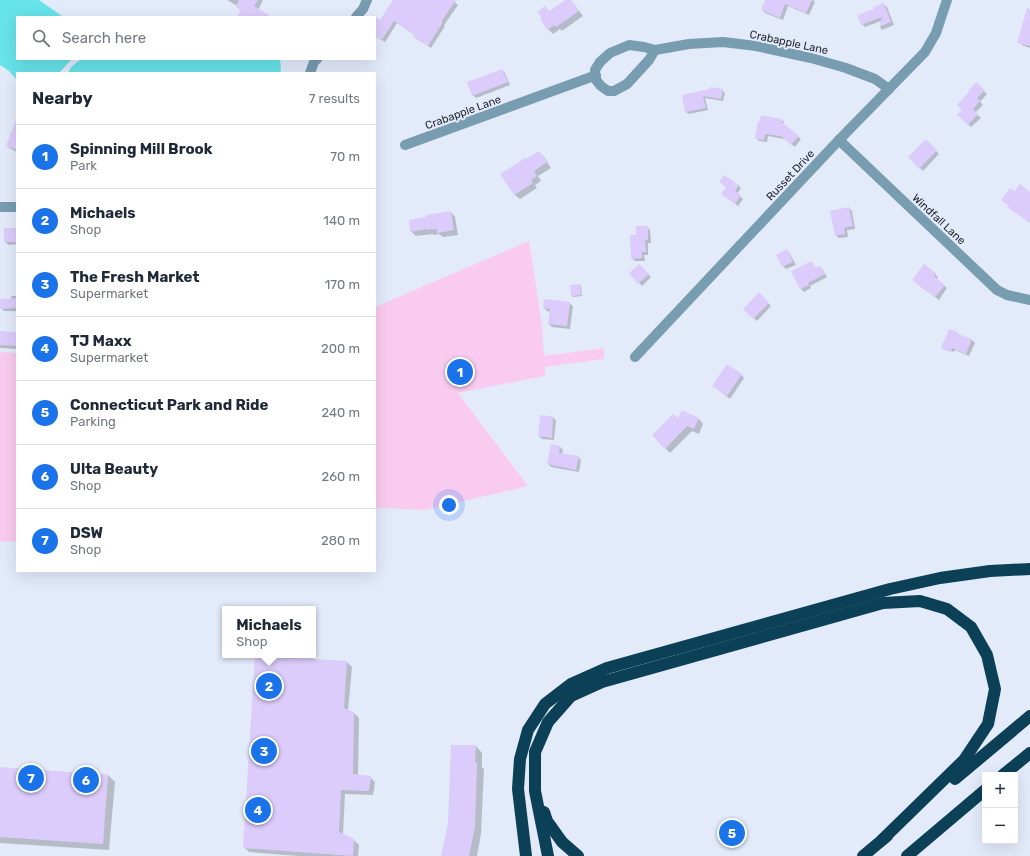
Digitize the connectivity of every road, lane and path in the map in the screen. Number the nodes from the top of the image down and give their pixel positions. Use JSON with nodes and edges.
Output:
{"nodes":[{"id":1,"x":367,"y":0,"type":"edge"},
{"id":2,"x":947,"y":0,"type":"edge"},
{"id":3,"x":357,"y":16,"type":"edge"},
{"id":4,"x":654,"y":50,"type":"junction"},
{"id":5,"x":316,"y":60,"type":"edge"},
{"id":6,"x":310,"y":72,"type":"edge"},
{"id":7,"x":596,"y":76,"type":"junction"},
{"id":8,"x":889,"y":90,"type":"junction"},
{"id":9,"x":839,"y":140,"type":"junction"},
{"id":10,"x":405,"y":145,"type":"dead end"},
{"id":11,"x":0,"y":207,"type":"edge"},
{"id":12,"x":16,"y":207,"type":"edge"},
{"id":13,"x":1030,"y":300,"type":"edge"},
{"id":14,"x":635,"y":357,"type":"dead end"},
{"id":15,"x":1030,"y":569,"type":"edge"},
{"id":16,"x":1030,"y":716,"type":"edge"},
{"id":17,"x":1030,"y":752,"type":"edge"},
{"id":18,"x":1007,"y":772,"type":"edge"},
{"id":19,"x":535,"y":791,"type":"junction"},
{"id":20,"x":982,"y":792,"type":"edge"},
{"id":21,"x":882,"y":840,"type":"junction"},
{"id":22,"x":526,"y":856,"type":"edge"},
{"id":23,"x":548,"y":856,"type":"edge"},
{"id":24,"x":578,"y":856,"type":"edge"},
{"id":25,"x":863,"y":856,"type":"edge"},
{"id":26,"x":907,"y":856,"type":"edge"}],
"edges":[{"from":1,"to":3,"type":"street"},
{"from":2,"to":8,"type":"street","name":"Russet Drive"},
{"from":4,"to":7,"type":"street","name":"Crabapple Lane"},
{"from":4,"to":7,"type":"street"},
{"from":4,"to":8,"type":"street","name":"Crabapple Lane"},
{"from":5,"to":6,"type":"street"},
{"from":7,"to":10,"type":"street","name":"Crabapple Lane"},
{"from":8,"to":9,"type":"street","name":"Russet Drive"},
{"from":9,"to":13,"type":"street","name":"Windfall Lane"},
{"from":9,"to":14,"type":"street","name":"Russet Drive"},
{"from":11,"to":12,"type":"street"},
{"from":15,"to":22,"type":"highway"},
{"from":16,"to":21,"type":"highway"},
{"from":17,"to":18,"type":"highway"},
{"from":19,"to":21,"type":"highway"},
{"from":19,"to":23,"type":"highway"},
{"from":19,"to":24,"type":"highway"},
{"from":20,"to":26,"type":"highway"},
{"from":21,"to":25,"type":"highway"}]}
